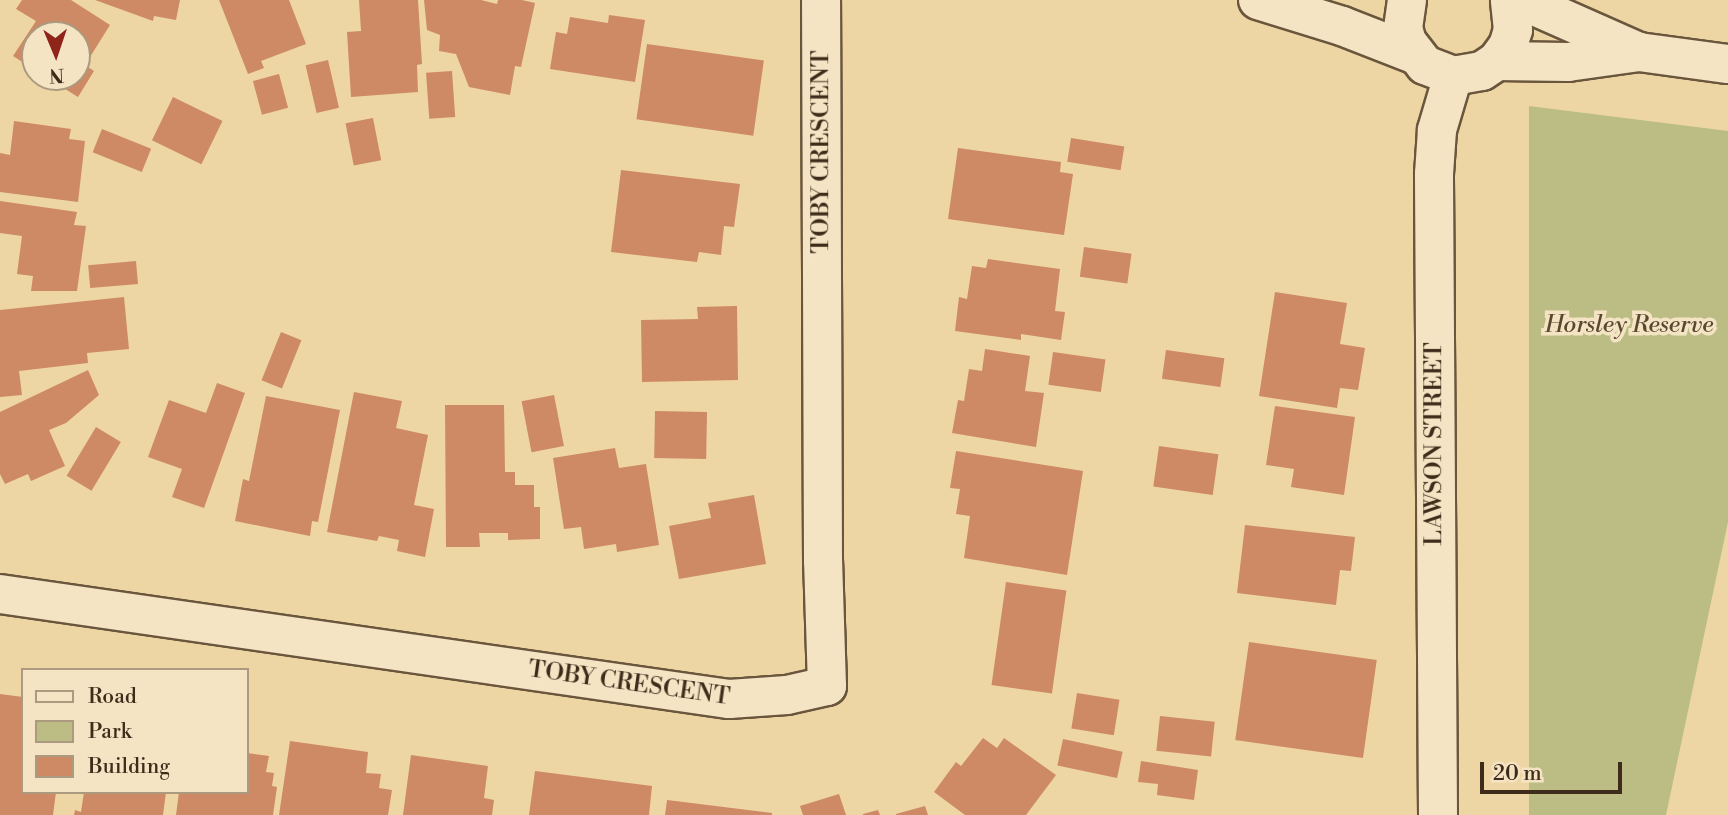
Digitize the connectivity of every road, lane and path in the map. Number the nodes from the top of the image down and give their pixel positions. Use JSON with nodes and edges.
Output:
{"nodes":[{"id":1,"x":821,"y":0,"type":"edge"},
{"id":2,"x":1258,"y":0,"type":"edge"},
{"id":3,"x":1407,"y":0,"type":"edge"},
{"id":4,"x":1510,"y":0,"type":"edge"},
{"id":5,"x":1521,"y":0,"type":"edge"},
{"id":6,"x":1639,"y":52,"type":"junction"},
{"id":7,"x":1414,"y":54,"type":"junction"},
{"id":8,"x":1497,"y":61,"type":"junction"},
{"id":9,"x":1728,"y":64,"type":"edge"},
{"id":10,"x":1453,"y":76,"type":"junction"},
{"id":11,"x":0,"y":594,"type":"edge"},
{"id":12,"x":1438,"y":815,"type":"edge"}],
"edges":[{"from":1,"to":11,"type":"street","name":"TOBY CRESCENT"},
{"from":2,"to":7,"type":"street"},
{"from":3,"to":7,"type":"street"},
{"from":4,"to":8,"type":"street"},
{"from":5,"to":6,"type":"street"},
{"from":6,"to":8,"type":"street"},
{"from":6,"to":9,"type":"street"},
{"from":7,"to":10,"type":"street"},
{"from":8,"to":10,"type":"street"},
{"from":10,"to":12,"type":"street","name":"LAWSON STREET"}]}
